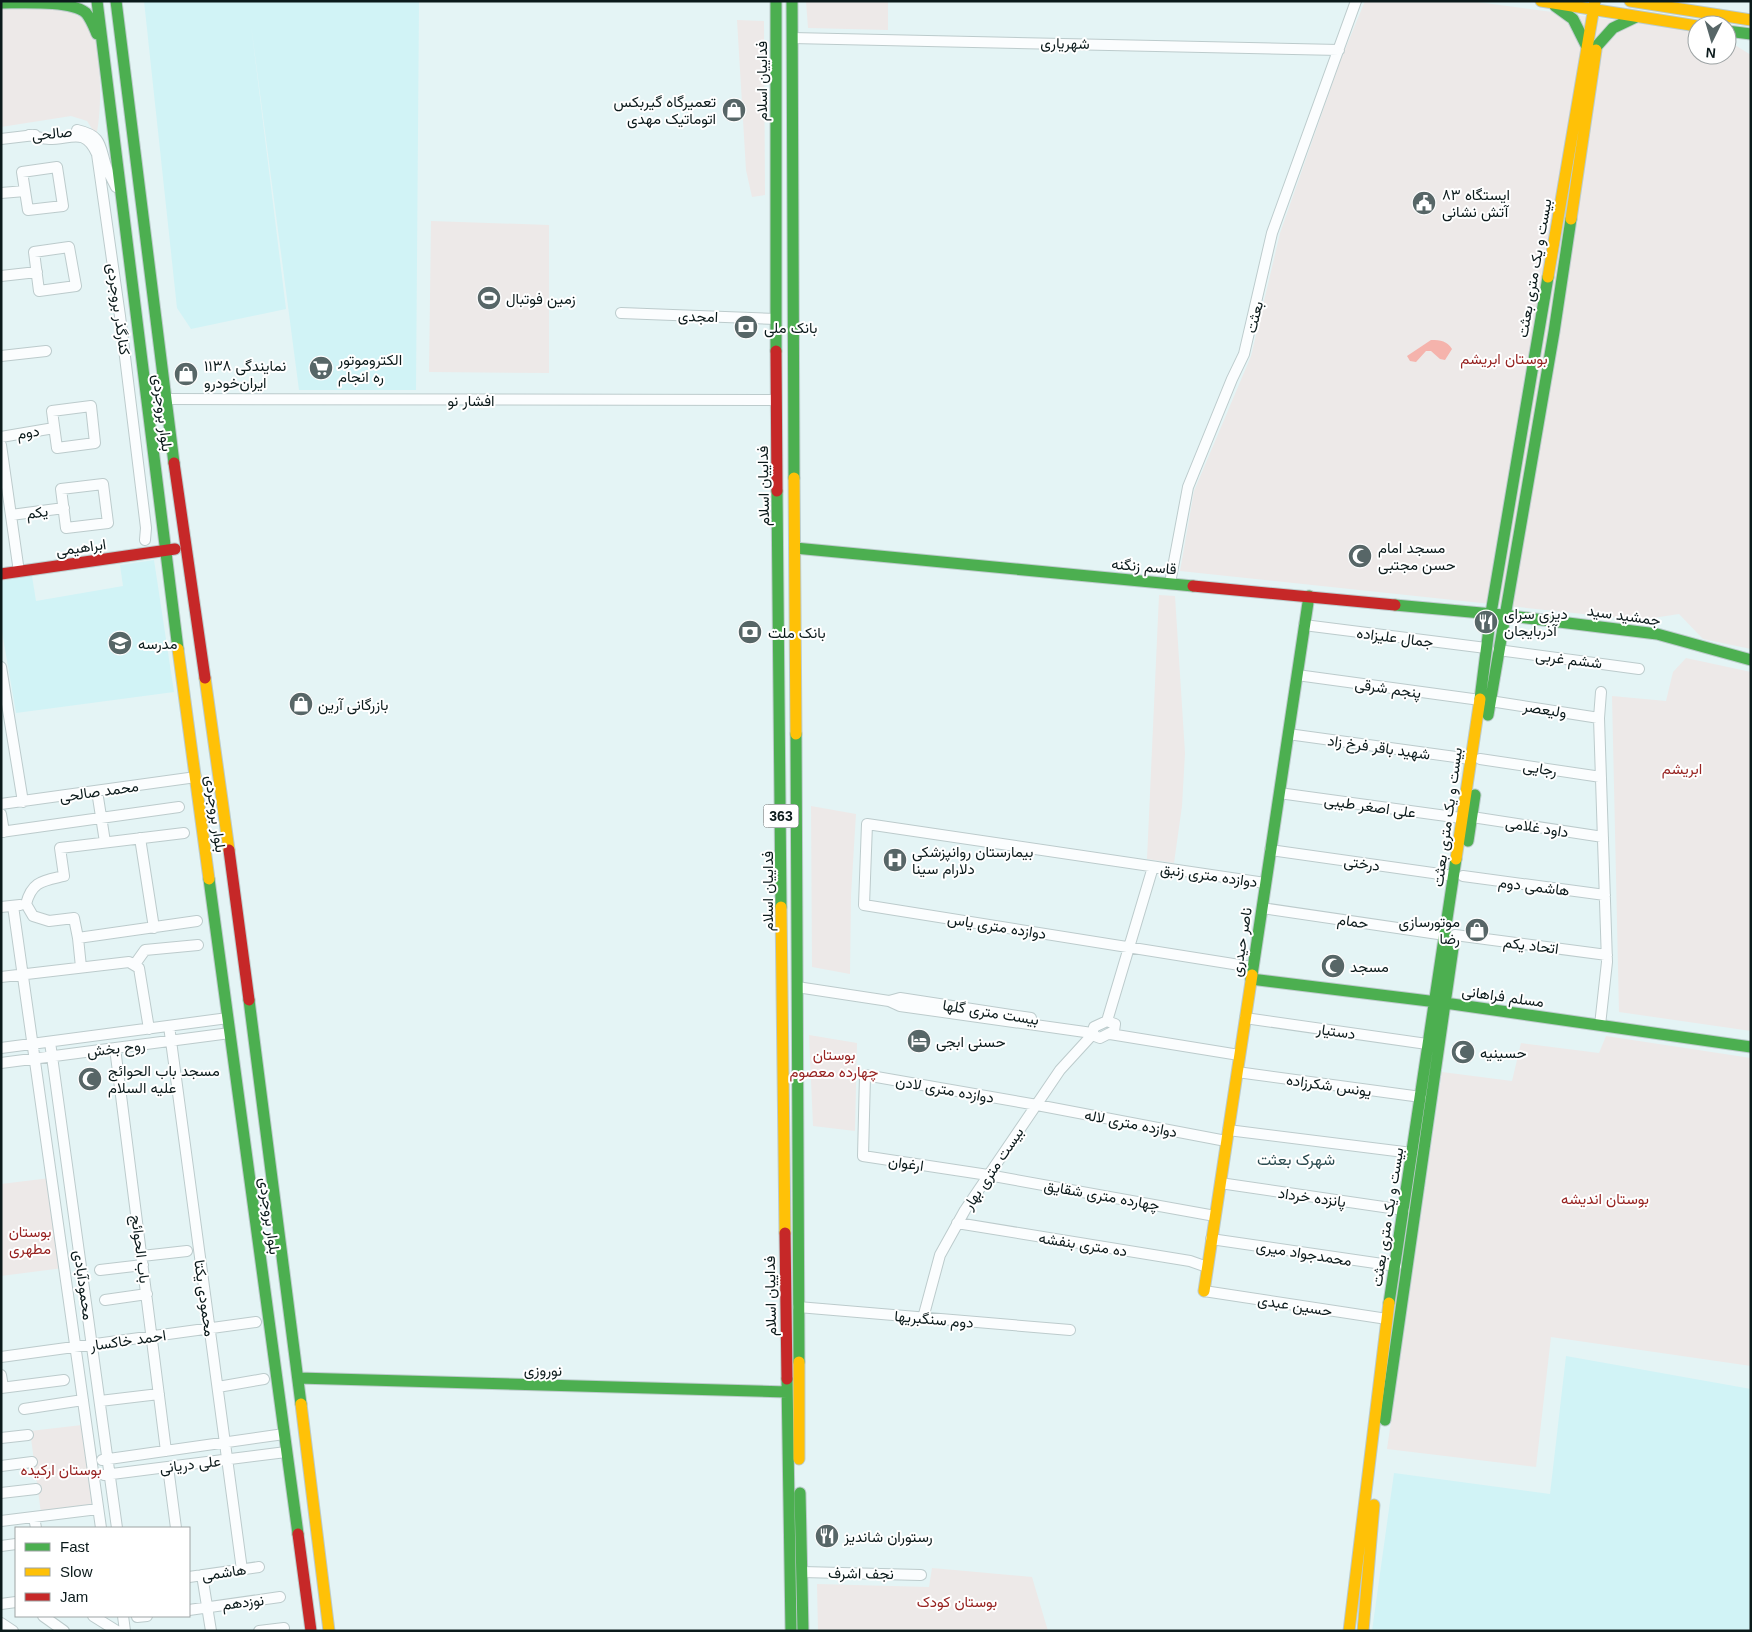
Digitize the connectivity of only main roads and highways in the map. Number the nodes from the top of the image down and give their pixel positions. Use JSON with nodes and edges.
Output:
{"nodes":[{"id":1,"x":97,"y":1,"type":"edge"},
{"id":2,"x":116,"y":1,"type":"edge"},
{"id":3,"x":776,"y":1,"type":"edge"},
{"id":4,"x":792,"y":1,"type":"edge"},
{"id":5,"x":1630,"y":1,"type":"edge"},
{"id":6,"x":1543,"y":2,"type":"edge"},
{"id":7,"x":1,"y":3,"type":"edge"},
{"id":8,"x":1599,"y":6,"type":"edge"},
{"id":9,"x":1638,"y":17,"type":"junction"},
{"id":10,"x":1751,"y":20,"type":"edge"},
{"id":11,"x":1687,"y":24,"type":"edge"},
{"id":12,"x":1737,"y":33,"type":"edge"},
{"id":13,"x":1751,"y":34,"type":"edge"},
{"id":14,"x":1737,"y":36,"type":"edge"},
{"id":15,"x":1751,"y":44,"type":"edge"},
{"id":16,"x":102,"y":45,"type":"junction"},
{"id":17,"x":1591,"y":46,"type":"junction"},
{"id":18,"x":185,"y":548,"type":"junction"},
{"id":19,"x":795,"y":548,"type":"junction"},
{"id":20,"x":165,"y":550,"type":"junction"},
{"id":21,"x":1,"y":574,"type":"edge"},
{"id":22,"x":1309,"y":596,"type":"junction"},
{"id":23,"x":1491,"y":614,"type":"junction"},
{"id":24,"x":1503,"y":615,"type":"junction"},
{"id":25,"x":1492,"y":649,"type":"junction"},
{"id":26,"x":1751,"y":660,"type":"edge"},
{"id":27,"x":1251,"y":979,"type":"junction"},
{"id":28,"x":1439,"y":1002,"type":"junction"},
{"id":29,"x":1751,"y":1047,"type":"edge"},
{"id":30,"x":1204,"y":1292,"type":"road end"},
{"id":31,"x":298,"y":1378,"type":"junction"},
{"id":32,"x":787,"y":1392,"type":"junction"},
{"id":33,"x":310,"y":1631,"type":"edge"},
{"id":34,"x":329,"y":1631,"type":"edge"},
{"id":35,"x":791,"y":1631,"type":"edge"},
{"id":36,"x":803,"y":1631,"type":"edge"},
{"id":37,"x":1350,"y":1631,"type":"edge"},
{"id":38,"x":1363,"y":1631,"type":"edge"}],
"edges":[{"from":1,"to":16,"type":"main road","name":"بلوار بروجردی"},
{"from":2,"to":18,"type":"main road","name":"بلوار بروجردی"},
{"from":3,"to":32,"type":"main road","name":"فداییان اسلام","number":"363"},
{"from":4,"to":19,"type":"main road","name":"فداییان اسلام","number":"363"},
{"from":5,"to":10,"type":"main road"},
{"from":6,"to":8,"type":"main road"},
{"from":6,"to":17,"type":"main road"},
{"from":7,"to":16,"type":"main road"},
{"from":8,"to":9,"type":"main road"},
{"from":8,"to":17,"type":"main road","name":"بیست و یک متری بعثت"},
{"from":9,"to":11,"type":"main road"},
{"from":9,"to":17,"type":"main road"},
{"from":12,"to":13,"type":"main road"},
{"from":14,"to":15,"type":"main road"},
{"from":16,"to":20,"type":"main road","name":"بلوار بروجردی"},
{"from":17,"to":23,"type":"main road","name":"بیست و یک متری بعثت"},
{"from":17,"to":24,"type":"main road","name":"بیست و یک متری بعثت"},
{"from":18,"to":20,"type":"main road","name":"ابراهیمی"},
{"from":18,"to":31,"type":"main road","name":"بلوار بروجردی"},
{"from":19,"to":22,"type":"main road","name":"قاسم زنگنه"},
{"from":19,"to":36,"type":"main road","name":"فداییان اسلام","number":"363"},
{"from":20,"to":21,"type":"main road","name":"ابراهیمی"},
{"from":20,"to":33,"type":"main road","name":"بلوار بروجردی"},
{"from":22,"to":23,"type":"main road","name":"قاسم زنگنه"},
{"from":22,"to":27,"type":"main road","name":"ناصر حیدری"},
{"from":23,"to":24,"type":"main road","name":"جمشید سید"},
{"from":23,"to":25,"type":"main road","name":"بیست و یک متری بعثت"},
{"from":24,"to":25,"type":"main road","name":"بیست و یک متری بعثت"},
{"from":24,"to":26,"type":"main road","name":"جمشید سید"},
{"from":25,"to":28,"type":"main road","name":"بیست و یک متری بعثت"},
{"from":27,"to":28,"type":"main road","name":"مسلم فراهانی"},
{"from":27,"to":30,"type":"main road","name":"ناصر حیدری"},
{"from":28,"to":29,"type":"main road","name":"مسلم فراهانی"},
{"from":28,"to":37,"type":"main road","name":"بیست و یک متری بعثت"},
{"from":28,"to":38,"type":"main road","name":"بیست و یک متری بعثت"},
{"from":31,"to":32,"type":"main road","name":"نوروزی"},
{"from":31,"to":34,"type":"main road","name":"بلوار بروجردی"},
{"from":32,"to":35,"type":"main road","name":"فداییان اسلام","number":"363"}]}
